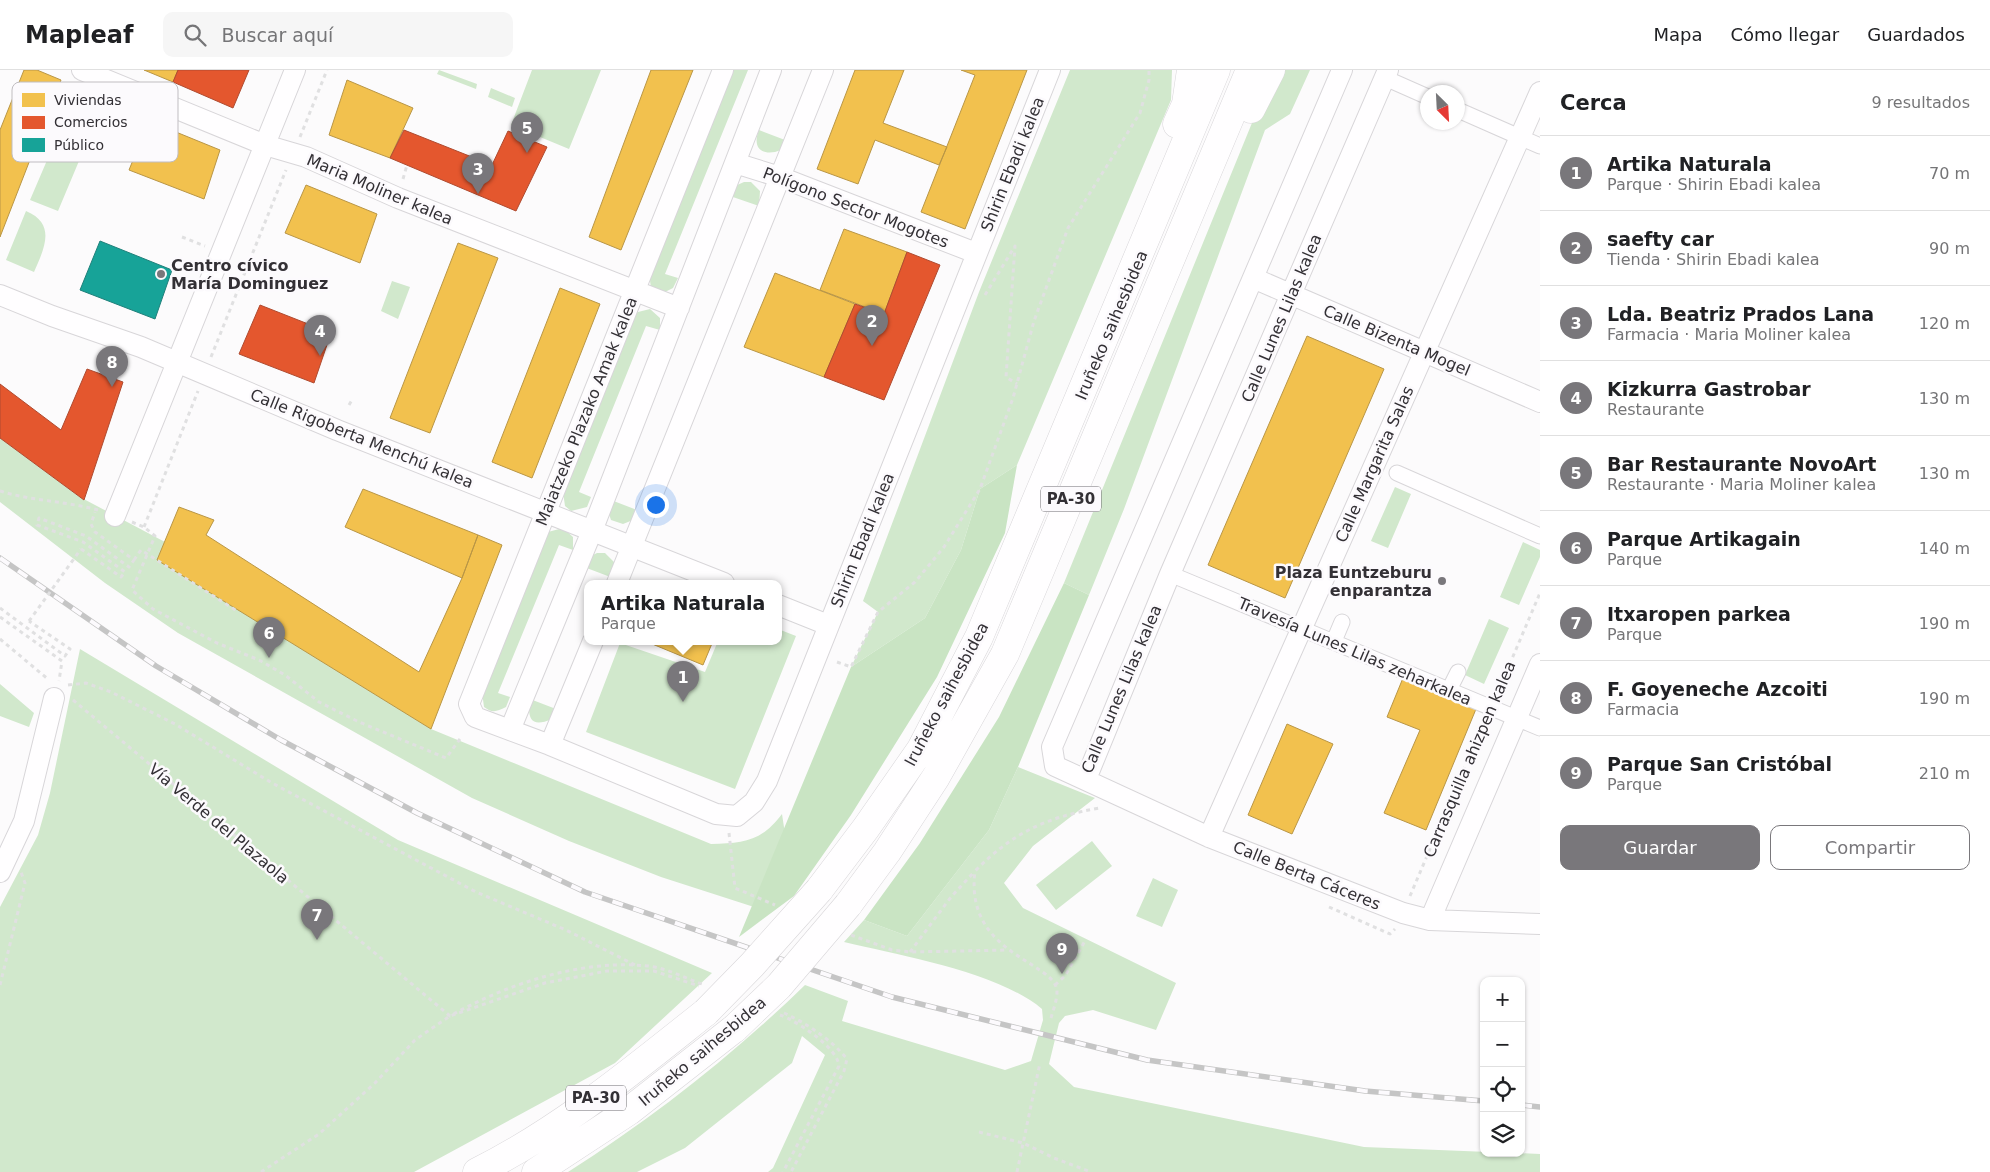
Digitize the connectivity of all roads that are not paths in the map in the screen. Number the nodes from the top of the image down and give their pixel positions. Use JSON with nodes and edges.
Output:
{"nodes":[{"id":1,"x":82,"y":70,"type":"edge"},
{"id":2,"x":295,"y":70,"type":"edge"},
{"id":3,"x":723,"y":70,"type":"edge"},
{"id":4,"x":772,"y":70,"type":"edge"},
{"id":5,"x":823,"y":70,"type":"edge"},
{"id":6,"x":1050,"y":70,"type":"edge"},
{"id":7,"x":1191,"y":70,"type":"edge"},
{"id":8,"x":1216,"y":70,"type":"edge"},
{"id":9,"x":1250,"y":70,"type":"edge"},
{"id":10,"x":1271,"y":70,"type":"edge"},
{"id":11,"x":1342,"y":70,"type":"edge"},
{"id":12,"x":1386,"y":74,"type":"edge"},
{"id":13,"x":111,"y":82,"type":"edge"},
{"id":14,"x":1540,"y":92,"type":"edge"},
{"id":15,"x":1420,"y":93,"type":"edge"},
{"id":16,"x":178,"y":109,"type":"edge"},
{"id":17,"x":1465,"y":113,"type":"edge"},
{"id":18,"x":1520,"y":137,"type":"junction"},
{"id":19,"x":265,"y":145,"type":"junction"},
{"id":20,"x":1540,"y":146,"type":"edge"},
{"id":21,"x":735,"y":163,"type":"junction"},
{"id":22,"x":780,"y":177,"type":"junction"},
{"id":23,"x":976,"y":253,"type":"junction"},
{"id":24,"x":1253,"y":278,"type":"junction"},
{"id":25,"x":634,"y":292,"type":"junction"},
{"id":26,"x":0,"y":295,"type":"edge"},
{"id":27,"x":1292,"y":295,"type":"junction"},
{"id":28,"x":679,"y":308,"type":"junction"},
{"id":29,"x":1424,"y":352,"type":"junction"},
{"id":30,"x":177,"y":362,"type":"junction"},
{"id":31,"x":1540,"y":402,"type":"edge"},
{"id":32,"x":1396,"y":473,"type":"dead end"},
{"id":33,"x":1074,"y":491,"type":"junction"},
{"id":34,"x":1035,"y":508,"type":"junction"},
{"id":35,"x":544,"y":512,"type":"junction"},
{"id":36,"x":115,"y":516,"type":"road end"},
{"id":37,"x":592,"y":531,"type":"junction"},
{"id":38,"x":1540,"y":536,"type":"edge"},
{"id":39,"x":632,"y":547,"type":"junction"},
{"id":40,"x":1170,"y":574,"type":"junction"},
{"id":41,"x":618,"y":580,"type":"edge"},
{"id":42,"x":716,"y":580,"type":"edge"},
{"id":43,"x":782,"y":607,"type":"edge"},
{"id":44,"x":1342,"y":622,"type":"dead end"},
{"id":45,"x":828,"y":625,"type":"junction"},
{"id":46,"x":1301,"y":629,"type":"junction"},
{"id":47,"x":1334,"y":641,"type":"junction"},
{"id":48,"x":591,"y":645,"type":"edge"},
{"id":49,"x":1540,"y":664,"type":"edge"},
{"id":50,"x":1458,"y":672,"type":"dead end"},
{"id":51,"x":1450,"y":690,"type":"junction"},
{"id":52,"x":61,"y":691,"type":"road end"},
{"id":53,"x":1518,"y":719,"type":"junction"},
{"id":54,"x":1540,"y":728,"type":"edge"},
{"id":55,"x":510,"y":730,"type":"junction"},
{"id":56,"x":550,"y":745,"type":"junction"},
{"id":57,"x":1086,"y":779,"type":"junction"},
{"id":58,"x":1209,"y":836,"type":"junction"},
{"id":59,"x":0,"y":872,"type":"edge"},
{"id":60,"x":1430,"y":920,"type":"junction"},
{"id":61,"x":1540,"y":924,"type":"edge"},
{"id":62,"x":477,"y":1172,"type":"edge"},
{"id":63,"x":536,"y":1172,"type":"edge"}],
"edges":[{"from":1,"to":13,"type":"street","name":"Maria Moliner kalea"},
{"from":2,"to":19,"type":"street"},
{"from":3,"to":25,"type":"street","name":"Maiatzeko Plazako Amak kalea"},
{"from":4,"to":21,"type":"street"},
{"from":5,"to":22,"type":"street"},
{"from":6,"to":23,"type":"street","name":"Shirin Ebadi kalea"},
{"from":7,"to":34,"type":"highway"},
{"from":8,"to":34,"type":"highway","name":"Iruñeko saihesbidea","number":"PA-30"},
{"from":9,"to":33,"type":"highway","name":"Iruñeko saihesbidea","number":"PA-30"},
{"from":10,"to":33,"type":"highway"},
{"from":11,"to":24,"type":"street","name":"Calle Lunes Lilas kalea"},
{"from":12,"to":15,"type":"street"},
{"from":12,"to":27,"type":"street","name":"Calle Lunes Lilas kalea"},
{"from":14,"to":18,"type":"street","name":"Calle Margarita Salas"},
{"from":16,"to":19,"type":"street","name":"Maria Moliner kalea"},
{"from":17,"to":18,"type":"street"},
{"from":18,"to":20,"type":"street"},
{"from":18,"to":29,"type":"street","name":"Calle Margarita Salas"},
{"from":19,"to":25,"type":"street","name":"Maria Moliner kalea"},
{"from":19,"to":30,"type":"street"},
{"from":21,"to":22,"type":"street","name":"Polígono Sector Mogotes"},
{"from":21,"to":28,"type":"street"},
{"from":22,"to":23,"type":"street","name":"Polígono Sector Mogotes"},
{"from":22,"to":39,"type":"street"},
{"from":23,"to":45,"type":"street","name":"Shirin Ebadi kalea"},
{"from":24,"to":27,"type":"street","name":"Calle Bizenta Mogel"},
{"from":24,"to":57,"type":"street","name":"Calle Lunes Lilas kalea"},
{"from":25,"to":28,"type":"street","name":"Maria Moliner kalea"},
{"from":25,"to":35,"type":"street","name":"Maiatzeko Plazako Amak kalea"},
{"from":26,"to":30,"type":"street","name":"Calle Rigoberta Menchú kalea"},
{"from":27,"to":29,"type":"street","name":"Calle Bizenta Mogel"},
{"from":27,"to":40,"type":"street","name":"Calle Lunes Lilas kalea"},
{"from":28,"to":37,"type":"street"},
{"from":29,"to":31,"type":"street","name":"Calle Bizenta Mogel"},
{"from":29,"to":46,"type":"street","name":"Calle Margarita Salas"},
{"from":30,"to":35,"type":"street","name":"Calle Rigoberta Menchú kalea"},
{"from":30,"to":36,"type":"street"},
{"from":32,"to":38,"type":"street"},
{"from":33,"to":63,"type":"highway","name":"Iruñeko saihesbidea","number":"PA-30","bridge":true},
{"from":34,"to":62,"type":"highway","name":"Iruñeko saihesbidea","number":"PA-30","bridge":true},
{"from":35,"to":37,"type":"street","name":"Calle Rigoberta Menchú kalea"},
{"from":35,"to":55,"type":"street","name":"Maiatzeko Plazako Amak kalea"},
{"from":37,"to":39,"type":"street","name":"Calle Rigoberta Menchú kalea"},
{"from":37,"to":55,"type":"street"},
{"from":39,"to":41,"type":"street"},
{"from":39,"to":42,"type":"street","name":"Calle Rigoberta Menchú kalea"},
{"from":40,"to":46,"type":"street","name":"Travesía Lunes Lilas zeharkalea"},
{"from":40,"to":57,"type":"street","name":"Calle Lunes Lilas kalea"},
{"from":43,"to":45,"type":"street"},
{"from":44,"to":47,"type":"street"},
{"from":45,"to":56,"type":"street","name":"Shirin Ebadi kalea"},
{"from":46,"to":47,"type":"street","name":"Travesía Lunes Lilas zeharkalea"},
{"from":46,"to":58,"type":"street","name":"Calle Margarita Salas"},
{"from":47,"to":51,"type":"street","name":"Travesía Lunes Lilas zeharkalea"},
{"from":48,"to":56,"type":"street"},
{"from":49,"to":53,"type":"street"},
{"from":50,"to":51,"type":"street"},
{"from":51,"to":53,"type":"street","name":"Travesía Lunes Lilas zeharkalea"},
{"from":52,"to":59,"type":"street"},
{"from":53,"to":54,"type":"street","name":"Travesía Lunes Lilas zeharkalea"},
{"from":53,"to":60,"type":"street"},
{"from":55,"to":56,"type":"street","name":"Maiatzeko Plazako Amak kalea"},
{"from":57,"to":58,"type":"street","name":"Calle Berta Cáceres"},
{"from":58,"to":60,"type":"street","name":"Calle Berta Cáceres"},
{"from":60,"to":61,"type":"street","name":"Calle Berta Cáceres"}]}
